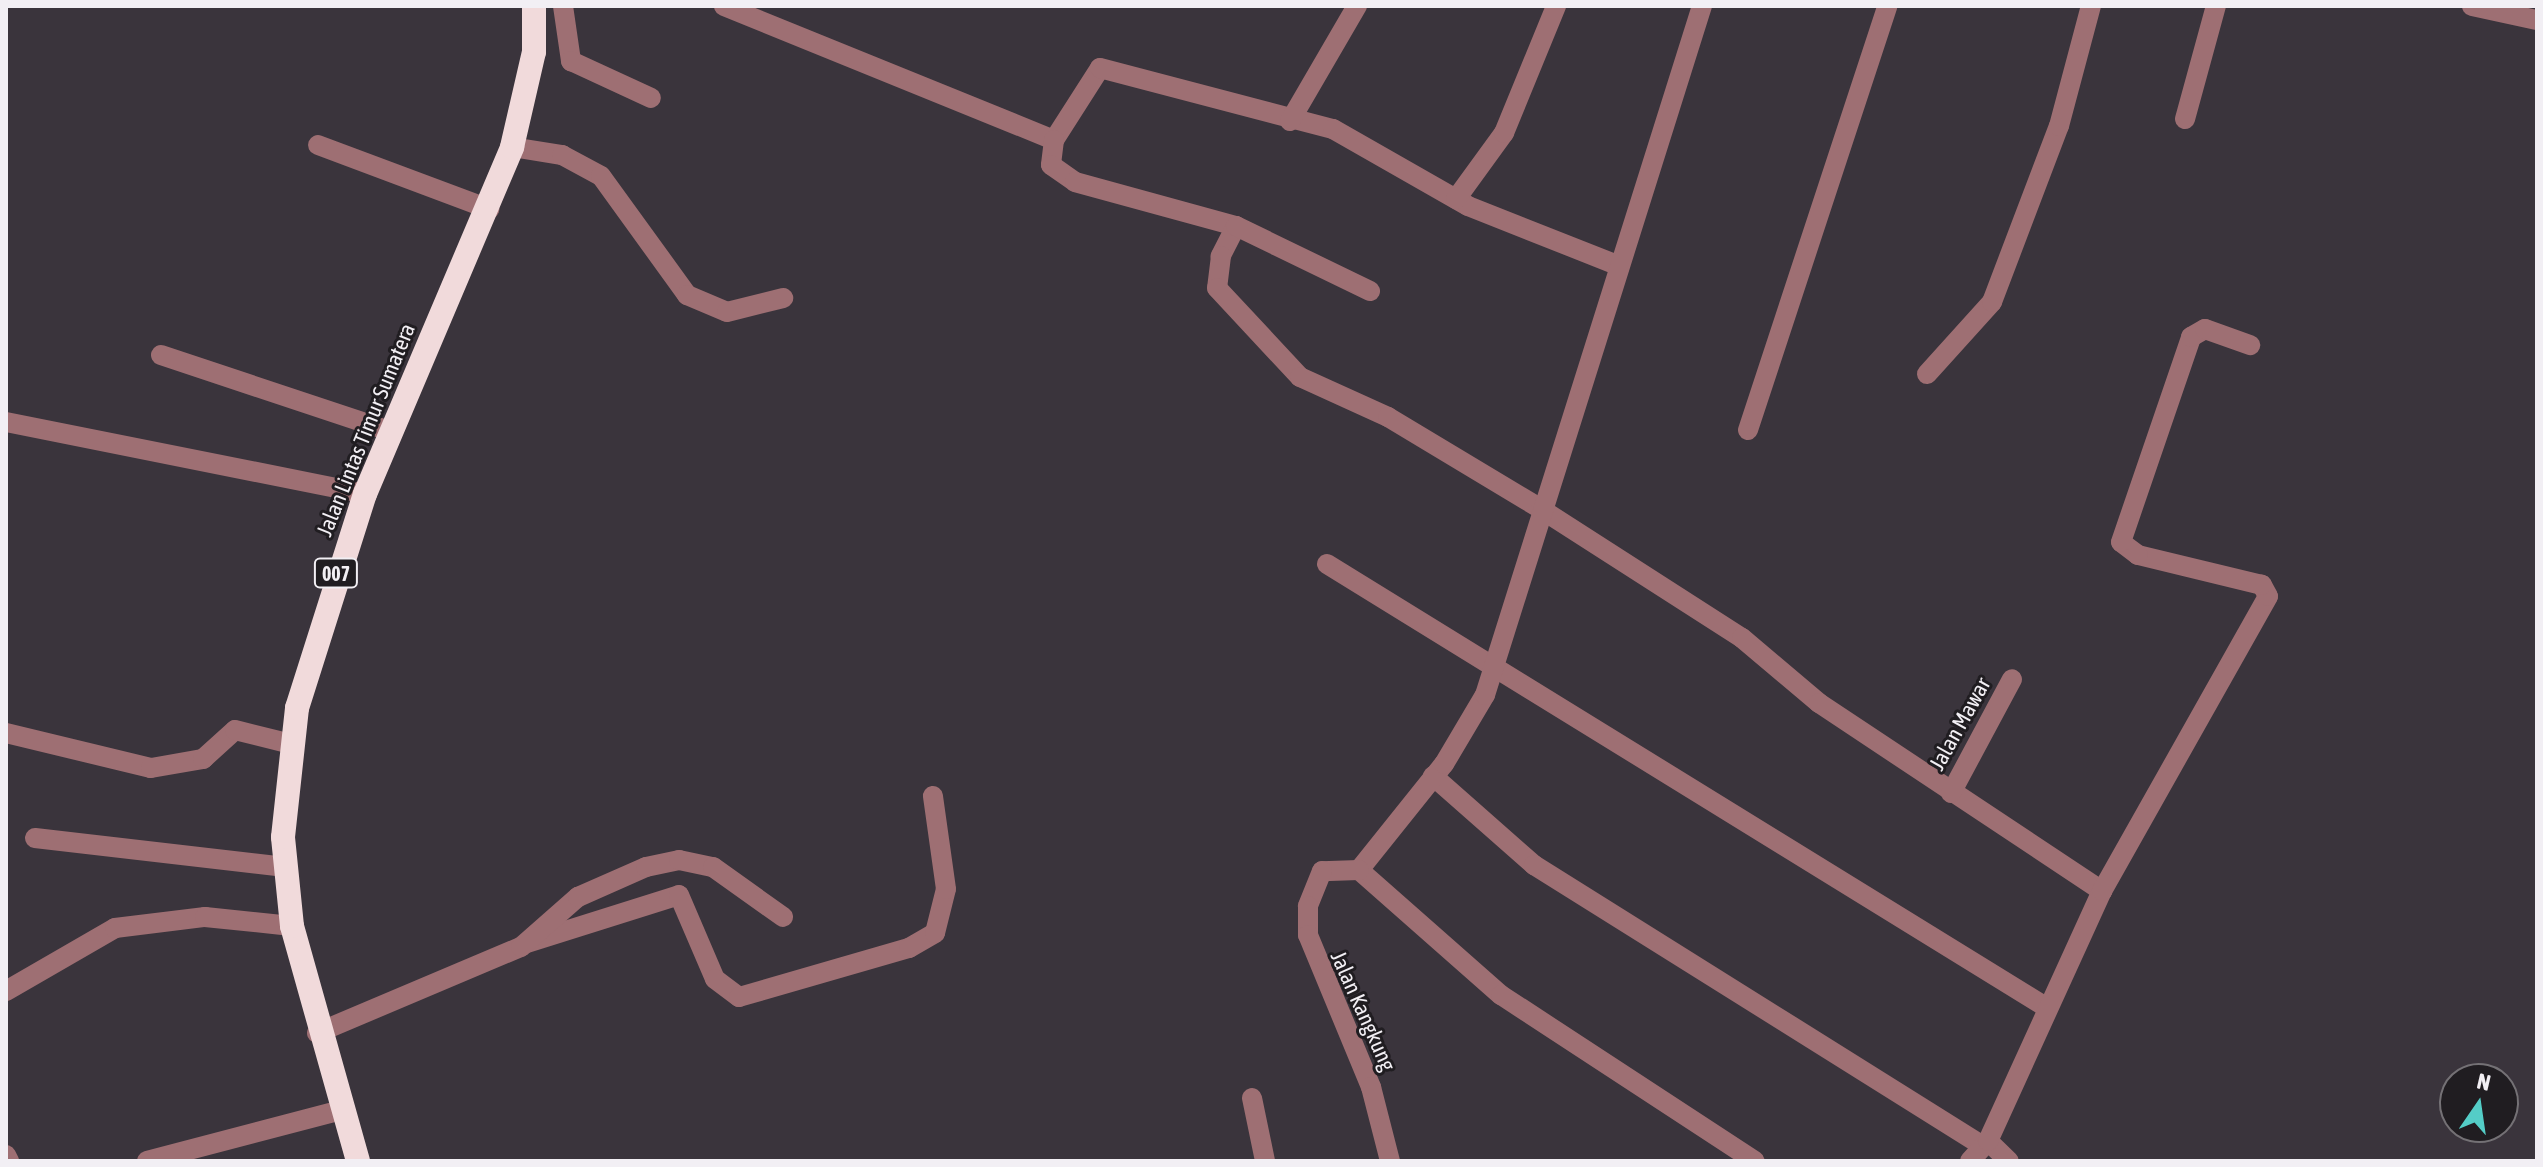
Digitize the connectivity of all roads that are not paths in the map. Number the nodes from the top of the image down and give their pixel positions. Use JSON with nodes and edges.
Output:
{"nodes":[{"id":1,"x":534,"y":6,"type":"edge"},
{"id":2,"x":563,"y":6,"type":"edge"},
{"id":3,"x":724,"y":6,"type":"edge"},
{"id":4,"x":1357,"y":6,"type":"edge"},
{"id":5,"x":1556,"y":6,"type":"edge"},
{"id":6,"x":1702,"y":6,"type":"edge"},
{"id":7,"x":1887,"y":6,"type":"edge"},
{"id":8,"x":2091,"y":6,"type":"edge"},
{"id":9,"x":2216,"y":6,"type":"edge"},
{"id":10,"x":2472,"y":6,"type":"edge"},
{"id":11,"x":2511,"y":9,"type":"edge"},
{"id":12,"x":2537,"y":20,"type":"edge"},
{"id":13,"x":651,"y":98,"type":"dead end"},
{"id":14,"x":2185,"y":119,"type":"dead end"},
{"id":15,"x":1290,"y":121,"type":"junction"},
{"id":16,"x":1054,"y":140,"type":"junction"},
{"id":17,"x":318,"y":145,"type":"dead end"},
{"id":18,"x":512,"y":147,"type":"junction"},
{"id":19,"x":1456,"y":199,"type":"junction"},
{"id":20,"x":489,"y":209,"type":"junction"},
{"id":21,"x":1236,"y":226,"type":"junction"},
{"id":22,"x":1617,"y":265,"type":"junction"},
{"id":23,"x":1370,"y":291,"type":"dead end"},
{"id":24,"x":783,"y":298,"type":"dead end"},
{"id":25,"x":2250,"y":345,"type":"dead end"},
{"id":26,"x":161,"y":355,"type":"dead end"},
{"id":27,"x":1927,"y":374,"type":"dead end"},
{"id":28,"x":6,"y":422,"type":"edge"},
{"id":29,"x":1748,"y":430,"type":"dead end"},
{"id":30,"x":389,"y":431,"type":"junction"},
{"id":31,"x":365,"y":494,"type":"junction"},
{"id":32,"x":1541,"y":509,"type":"junction"},
{"id":33,"x":1327,"y":564,"type":"dead end"},
{"id":34,"x":1496,"y":662,"type":"junction"},
{"id":35,"x":2012,"y":679,"type":"dead end"},
{"id":36,"x":6,"y":733,"type":"edge"},
{"id":37,"x":291,"y":744,"type":"junction"},
{"id":38,"x":1433,"y":776,"type":"junction"},
{"id":39,"x":1951,"y":793,"type":"junction"},
{"id":40,"x":933,"y":796,"type":"dead end"},
{"id":41,"x":35,"y":838,"type":"dead end"},
{"id":42,"x":285,"y":867,"type":"junction"},
{"id":43,"x":1359,"y":870,"type":"junction"},
{"id":44,"x":2102,"y":891,"type":"junction"},
{"id":45,"x":783,"y":917,"type":"dead end"},
{"id":46,"x":292,"y":926,"type":"junction"},
{"id":47,"x":527,"y":943,"type":"junction"},
{"id":48,"x":6,"y":991,"type":"edge"},
{"id":49,"x":2044,"y":1006,"type":"junction"},
{"id":50,"x":317,"y":1033,"type":"junction"},
{"id":51,"x":1252,"y":1098,"type":"dead end"},
{"id":52,"x":342,"y":1110,"type":"junction"},
{"id":53,"x":1980,"y":1149,"type":"edge"},
{"id":54,"x":6,"y":1155,"type":"edge"},
{"id":55,"x":9,"y":1161,"type":"edge"},
{"id":56,"x":147,"y":1161,"type":"edge"},
{"id":57,"x":358,"y":1161,"type":"edge"},
{"id":58,"x":1265,"y":1161,"type":"edge"},
{"id":59,"x":1390,"y":1161,"type":"edge"},
{"id":60,"x":1755,"y":1161,"type":"edge"},
{"id":61,"x":2009,"y":1161,"type":"edge"}],
"edges":[{"from":1,"to":18,"type":"highway","name":"Jalan Lintas Timur Sumatera","number":"007"},
{"from":2,"to":13,"type":"street"},
{"from":3,"to":16,"type":"street"},
{"from":4,"to":15,"type":"street"},
{"from":5,"to":19,"type":"street"},
{"from":6,"to":22,"type":"street"},
{"from":7,"to":29,"type":"street"},
{"from":8,"to":27,"type":"street"},
{"from":9,"to":14,"type":"street"},
{"from":10,"to":11,"type":"street"},
{"from":11,"to":12,"type":"street"},
{"from":15,"to":16,"type":"street"},
{"from":15,"to":19,"type":"street"},
{"from":16,"to":21,"type":"street"},
{"from":17,"to":20,"type":"street"},
{"from":18,"to":20,"type":"highway","name":"Jalan Lintas Timur Sumatera","number":"007"},
{"from":18,"to":24,"type":"street"},
{"from":19,"to":22,"type":"street"},
{"from":20,"to":30,"type":"highway","name":"Jalan Lintas Timur Sumatera","number":"007"},
{"from":21,"to":23,"type":"street"},
{"from":21,"to":32,"type":"street"},
{"from":22,"to":32,"type":"street"},
{"from":25,"to":44,"type":"street"},
{"from":26,"to":30,"type":"street"},
{"from":28,"to":31,"type":"street"},
{"from":30,"to":31,"type":"highway","name":"Jalan Lintas Timur Sumatera","number":"007"},
{"from":31,"to":37,"type":"highway","name":"Jalan Lintas Timur Sumatera","number":"007"},
{"from":32,"to":34,"type":"street"},
{"from":32,"to":39,"type":"street"},
{"from":33,"to":34,"type":"street"},
{"from":34,"to":38,"type":"street"},
{"from":34,"to":49,"type":"street"},
{"from":35,"to":39,"type":"street","name":"Jalan Mawar"},
{"from":36,"to":37,"type":"street"},
{"from":37,"to":42,"type":"highway","name":"Jalan Lintas Timur Sumatera","number":"007"},
{"from":38,"to":43,"type":"street"},
{"from":38,"to":53,"type":"street"},
{"from":39,"to":44,"type":"street"},
{"from":40,"to":47,"type":"street"},
{"from":41,"to":42,"type":"street"},
{"from":42,"to":46,"type":"highway","name":"Jalan Lintas Timur Sumatera","number":"007"},
{"from":43,"to":59,"type":"street","name":"Jalan Kangkung"},
{"from":43,"to":60,"type":"street"},
{"from":44,"to":49,"type":"street"},
{"from":45,"to":47,"type":"street"},
{"from":46,"to":48,"type":"street"},
{"from":46,"to":50,"type":"highway","name":"Jalan Lintas Timur Sumatera","number":"007"},
{"from":47,"to":50,"type":"street"},
{"from":49,"to":53,"type":"street"},
{"from":50,"to":52,"type":"highway","name":"Jalan Lintas Timur Sumatera","number":"007"},
{"from":51,"to":58,"type":"street"},
{"from":52,"to":56,"type":"street"},
{"from":52,"to":57,"type":"highway","name":"Jalan Lintas Timur Sumatera","number":"007"},
{"from":53,"to":61,"type":"street"},
{"from":54,"to":55,"type":"street"}]}
